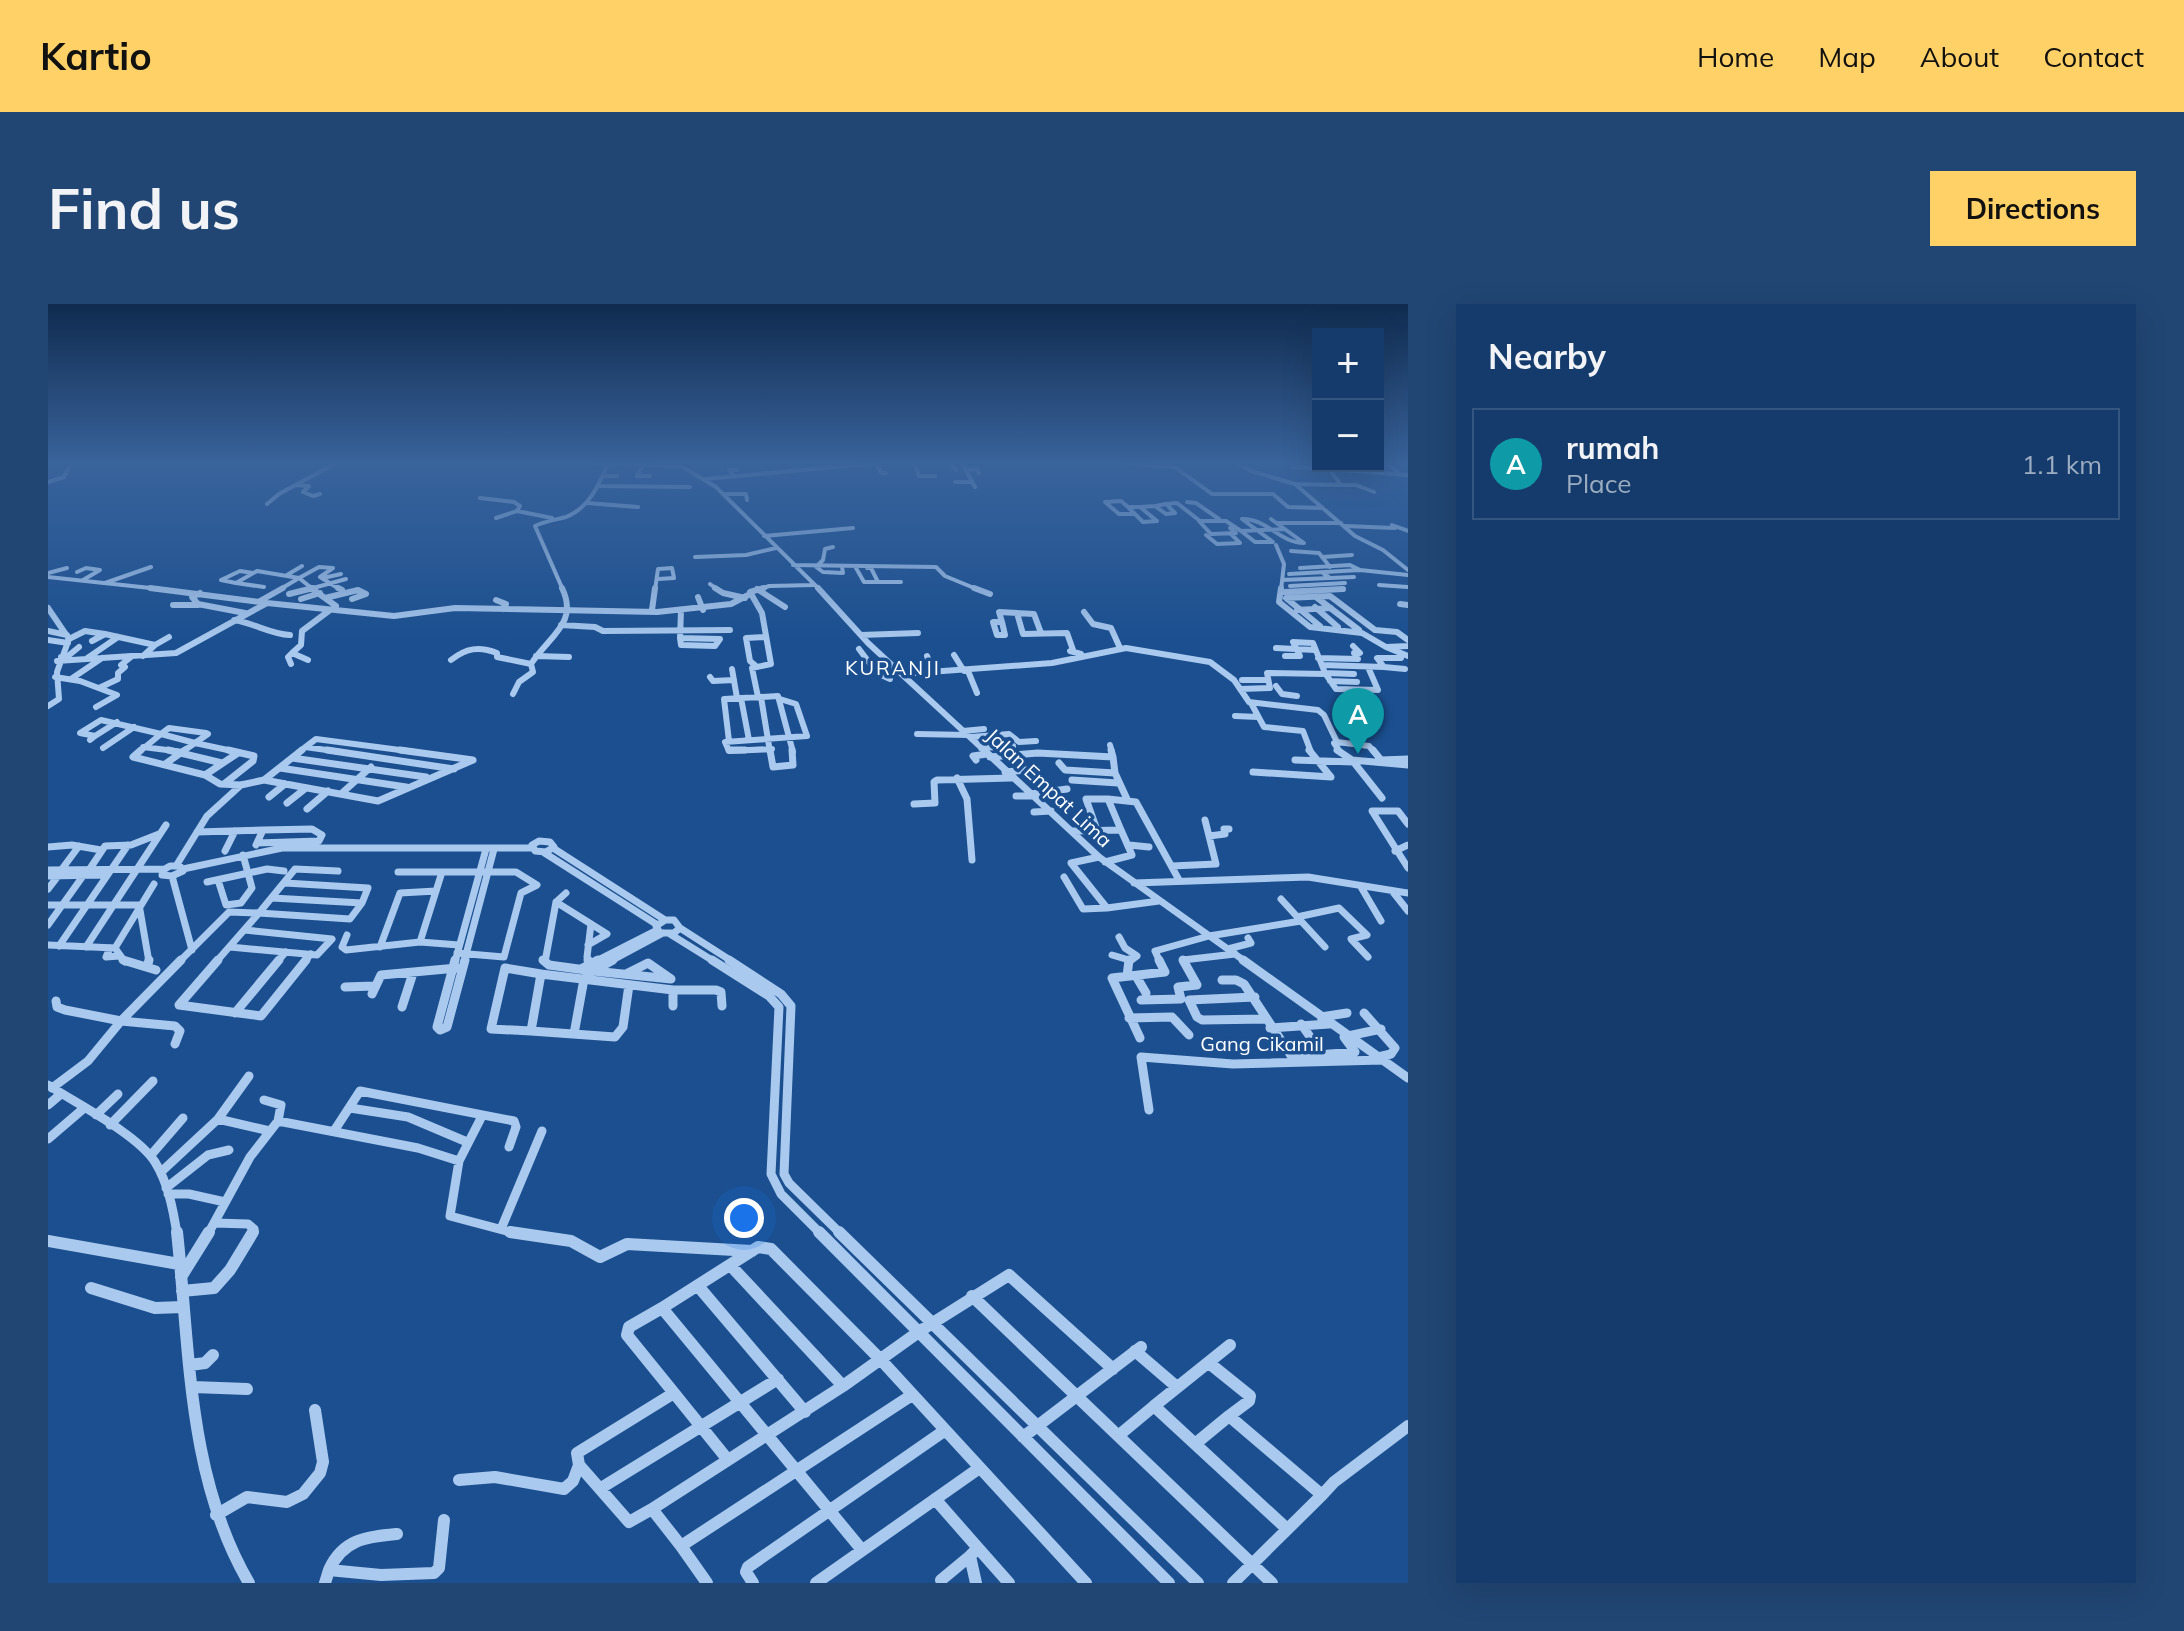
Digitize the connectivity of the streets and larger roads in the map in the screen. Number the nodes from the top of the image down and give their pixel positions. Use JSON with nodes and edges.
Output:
{"nodes":[{"id":1,"x":1389,"y":522,"type":"dead end"},
{"id":2,"x":541,"y":523,"type":"edge"},
{"id":3,"x":751,"y":523,"type":"edge"},
{"id":4,"x":1198,"y":523,"type":"edge"},
{"id":5,"x":1211,"y":523,"type":"edge"},
{"id":6,"x":1226,"y":523,"type":"edge"},
{"id":7,"x":1228,"y":523,"type":"edge"},
{"id":8,"x":1247,"y":523,"type":"edge"},
{"id":9,"x":1261,"y":523,"type":"edge"},
{"id":10,"x":1276,"y":523,"type":"edge"},
{"id":11,"x":1285,"y":523,"type":"edge"},
{"id":12,"x":1289,"y":523,"type":"joint"},
{"id":13,"x":1298,"y":523,"type":"edge"},
{"id":14,"x":1343,"y":524,"type":"junction"},
{"id":15,"x":853,"y":528,"type":"dead end"},
{"id":16,"x":1395,"y":528,"type":"junction"},
{"id":17,"x":1285,"y":529,"type":"junction"},
{"id":18,"x":1256,"y":530,"type":"junction"},
{"id":19,"x":1272,"y":530,"type":"junction"},
{"id":20,"x":1241,"y":531,"type":"junction"},
{"id":21,"x":1408,"y":531,"type":"edge"},
{"id":22,"x":1211,"y":534,"type":"junction"},
{"id":23,"x":1221,"y":534,"type":"junction"},
{"id":24,"x":1230,"y":534,"type":"junction"},
{"id":25,"x":764,"y":536,"type":"junction"},
{"id":26,"x":1231,"y":544,"type":"junction"},
{"id":27,"x":1276,"y":545,"type":"dead end"},
{"id":28,"x":833,"y":547,"type":"dead end"},
{"id":29,"x":776,"y":548,"type":"junction"},
{"id":30,"x":1306,"y":552,"type":"junction"},
{"id":31,"x":695,"y":557,"type":"dead end"},
{"id":32,"x":909,"y":557,"type":"dead end"},
{"id":33,"x":861,"y":558,"type":"dead end"},
{"id":34,"x":1353,"y":558,"type":"dead end"},
{"id":35,"x":817,"y":565,"type":"junction"},
{"id":36,"x":302,"y":566,"type":"dead end"},
{"id":37,"x":794,"y":566,"type":"junction"},
{"id":38,"x":864,"y":566,"type":"junction"},
{"id":39,"x":914,"y":566,"type":"junction"},
{"id":40,"x":151,"y":567,"type":"dead end"},
{"id":41,"x":282,"y":567,"type":"dead end"},
{"id":42,"x":67,"y":568,"type":"dead end"},
{"id":43,"x":844,"y":568,"type":"junction"},
{"id":44,"x":856,"y":568,"type":"junction"},
{"id":45,"x":1300,"y":568,"type":"junction"},
{"id":46,"x":1324,"y":568,"type":"junction"},
{"id":47,"x":1407,"y":569,"type":"edge"},
{"id":48,"x":258,"y":571,"type":"junction"},
{"id":49,"x":77,"y":572,"type":"dead end"},
{"id":50,"x":823,"y":572,"type":"junction"},
{"id":51,"x":1286,"y":572,"type":"junction"},
{"id":52,"x":271,"y":573,"type":"junction"},
{"id":53,"x":341,"y":574,"type":"dead end"},
{"id":54,"x":286,"y":575,"type":"junction"},
{"id":55,"x":48,"y":576,"type":"edge"},
{"id":56,"x":247,"y":577,"type":"junction"},
{"id":57,"x":1354,"y":577,"type":"dead end"},
{"id":58,"x":299,"y":578,"type":"junction"},
{"id":59,"x":323,"y":578,"type":"junction"},
{"id":60,"x":831,"y":578,"type":"dead end"},
{"id":61,"x":346,"y":579,"type":"dead end"},
{"id":62,"x":658,"y":579,"type":"dead end"},
{"id":63,"x":1282,"y":580,"type":"junction"},
{"id":64,"x":878,"y":582,"type":"junction"},
{"id":65,"x":901,"y":582,"type":"dead end"},
{"id":66,"x":79,"y":583,"type":"junction"},
{"id":67,"x":236,"y":583,"type":"junction"},
{"id":68,"x":331,"y":583,"type":"junction"},
{"id":69,"x":105,"y":584,"type":"junction"},
{"id":70,"x":353,"y":584,"type":"dead end"},
{"id":71,"x":710,"y":584,"type":"dead end"},
{"id":72,"x":815,"y":585,"type":"junction"},
{"id":73,"x":1379,"y":585,"type":"dead end"},
{"id":74,"x":1290,"y":586,"type":"dead end"},
{"id":75,"x":1344,"y":586,"type":"dead end"},
{"id":76,"x":315,"y":587,"type":"junction"},
{"id":77,"x":1408,"y":587,"type":"edge"},
{"id":78,"x":262,"y":588,"type":"junction"},
{"id":79,"x":757,"y":588,"type":"junction"},
{"id":80,"x":201,"y":592,"type":"junction"},
{"id":81,"x":274,"y":592,"type":"junction"},
{"id":82,"x":293,"y":592,"type":"dead end"},
{"id":83,"x":1285,"y":592,"type":"dead end"},
{"id":84,"x":1311,"y":592,"type":"junction"},
{"id":85,"x":990,"y":594,"type":"dead end"},
{"id":86,"x":748,"y":596,"type":"junction"},
{"id":87,"x":323,"y":597,"type":"junction"},
{"id":88,"x":698,"y":597,"type":"dead end"},
{"id":89,"x":1301,"y":597,"type":"junction"},
{"id":90,"x":301,"y":599,"type":"dead end"},
{"id":91,"x":352,"y":599,"type":"dead end"},
{"id":92,"x":496,"y":600,"type":"dead end"},
{"id":93,"x":263,"y":602,"type":"junction"},
{"id":94,"x":1400,"y":604,"type":"dead end"},
{"id":95,"x":173,"y":605,"type":"dead end"},
{"id":96,"x":203,"y":605,"type":"junction"},
{"id":97,"x":314,"y":605,"type":"junction"},
{"id":98,"x":1408,"y":605,"type":"edge"},
{"id":99,"x":785,"y":607,"type":"dead end"},
{"id":100,"x":1344,"y":607,"type":"junction"},
{"id":101,"x":48,"y":608,"type":"edge"},
{"id":102,"x":1331,"y":608,"type":"junction"},
{"id":103,"x":331,"y":609,"type":"junction"},
{"id":104,"x":503,"y":609,"type":"junction"},
{"id":105,"x":1316,"y":609,"type":"junction"},
{"id":106,"x":652,"y":610,"type":"junction"},
{"id":107,"x":703,"y":610,"type":"junction"},
{"id":108,"x":1289,"y":610,"type":"junction"},
{"id":109,"x":1299,"y":610,"type":"junction"},
{"id":110,"x":347,"y":611,"type":"junction"},
{"id":111,"x":681,"y":611,"type":"junction"},
{"id":112,"x":569,"y":612,"type":"junction"},
{"id":113,"x":1084,"y":612,"type":"dead end"},
{"id":114,"x":1017,"y":613,"type":"junction"},
{"id":115,"x":247,"y":614,"type":"junction"},
{"id":116,"x":316,"y":619,"type":"junction"},
{"id":117,"x":234,"y":620,"type":"junction"},
{"id":118,"x":1002,"y":622,"type":"dead end"},
{"id":119,"x":561,"y":625,"type":"junction"},
{"id":120,"x":1320,"y":626,"type":"dead end"},
{"id":121,"x":1338,"y":627,"type":"dead end"},
{"id":122,"x":712,"y":629,"type":"junction"},
{"id":123,"x":679,"y":630,"type":"junction"},
{"id":124,"x":730,"y":630,"type":"dead end"},
{"id":125,"x":48,"y":631,"type":"edge"},
{"id":126,"x":1377,"y":631,"type":"junction"},
{"id":127,"x":918,"y":633,"type":"dead end"},
{"id":128,"x":1041,"y":633,"type":"junction"},
{"id":129,"x":105,"y":634,"type":"junction"},
{"id":130,"x":290,"y":635,"type":"dead end"},
{"id":131,"x":861,"y":635,"type":"junction"},
{"id":132,"x":118,"y":637,"type":"junction"},
{"id":133,"x":169,"y":637,"type":"dead end"},
{"id":134,"x":765,"y":637,"type":"junction"},
{"id":135,"x":68,"y":639,"type":"junction"},
{"id":136,"x":48,"y":640,"type":"edge"},
{"id":137,"x":92,"y":641,"type":"dead end"},
{"id":138,"x":1395,"y":643,"type":"dead end"},
{"id":139,"x":1408,"y":643,"type":"edge"},
{"id":140,"x":155,"y":645,"type":"junction"},
{"id":141,"x":79,"y":647,"type":"dead end"},
{"id":142,"x":1386,"y":647,"type":"junction"},
{"id":143,"x":1120,"y":648,"type":"junction"},
{"id":144,"x":1276,"y":648,"type":"dead end"},
{"id":145,"x":859,"y":649,"type":"dead end"},
{"id":146,"x":1296,"y":649,"type":"junction"},
{"id":147,"x":292,"y":653,"type":"junction"},
{"id":148,"x":954,"y":655,"type":"dead end"},
{"id":149,"x":1081,"y":655,"type":"junction"},
{"id":150,"x":142,"y":656,"type":"junction"},
{"id":151,"x":536,"y":656,"type":"junction"},
{"id":152,"x":927,"y":656,"type":"dead end"},
{"id":153,"x":1285,"y":656,"type":"dead end"},
{"id":154,"x":131,"y":657,"type":"junction"},
{"id":155,"x":569,"y":657,"type":"dead end"},
{"id":156,"x":1404,"y":657,"type":"edge"},
{"id":157,"x":103,"y":658,"type":"junction"},
{"id":158,"x":1318,"y":658,"type":"junction"},
{"id":159,"x":59,"y":659,"type":"junction"},
{"id":160,"x":85,"y":660,"type":"junction"},
{"id":161,"x":308,"y":660,"type":"dead end"},
{"id":162,"x":451,"y":660,"type":"dead end"},
{"id":163,"x":291,"y":664,"type":"dead end"},
{"id":164,"x":531,"y":664,"type":"junction"},
{"id":165,"x":756,"y":666,"type":"junction"},
{"id":166,"x":1350,"y":666,"type":"junction"},
{"id":167,"x":1366,"y":666,"type":"junction"},
{"id":168,"x":1384,"y":667,"type":"junction"},
{"id":169,"x":732,"y":669,"type":"dead end"},
{"id":170,"x":1405,"y":669,"type":"dead end"},
{"id":171,"x":964,"y":671,"type":"junction"},
{"id":172,"x":82,"y":672,"type":"junction"},
{"id":173,"x":56,"y":673,"type":"junction"},
{"id":174,"x":934,"y":673,"type":"junction"},
{"id":175,"x":1326,"y":673,"type":"junction"},
{"id":176,"x":97,"y":674,"type":"dead end"},
{"id":177,"x":1354,"y":674,"type":"junction"},
{"id":178,"x":903,"y":676,"type":"junction"},
{"id":179,"x":710,"y":677,"type":"dead end"},
{"id":180,"x":71,"y":679,"type":"junction"},
{"id":181,"x":734,"y":680,"type":"junction"},
{"id":182,"x":1242,"y":680,"type":"dead end"},
{"id":183,"x":84,"y":682,"type":"junction"},
{"id":184,"x":1272,"y":684,"type":"junction"},
{"id":185,"x":1359,"y":686,"type":"junction"},
{"id":186,"x":1291,"y":687,"type":"dead end"},
{"id":187,"x":99,"y":688,"type":"junction"},
{"id":188,"x":1240,"y":689,"type":"junction"},
{"id":189,"x":977,"y":693,"type":"dead end"},
{"id":190,"x":513,"y":694,"type":"dead end"},
{"id":191,"x":1297,"y":696,"type":"dead end"},
{"id":192,"x":760,"y":697,"type":"junction"},
{"id":193,"x":739,"y":698,"type":"junction"},
{"id":194,"x":780,"y":699,"type":"junction"},
{"id":195,"x":1251,"y":703,"type":"junction"},
{"id":196,"x":48,"y":706,"type":"edge"},
{"id":197,"x":96,"y":707,"type":"dead end"},
{"id":198,"x":1235,"y":716,"type":"dead end"},
{"id":199,"x":1258,"y":717,"type":"junction"},
{"id":200,"x":117,"y":722,"type":"junction"},
{"id":201,"x":134,"y":727,"type":"junction"},
{"id":202,"x":984,"y":729,"type":"dead end"},
{"id":203,"x":917,"y":734,"type":"dead end"},
{"id":204,"x":967,"y":734,"type":"junction"},
{"id":205,"x":157,"y":736,"type":"junction"},
{"id":206,"x":789,"y":738,"type":"junction"},
{"id":207,"x":770,"y":739,"type":"junction"},
{"id":208,"x":749,"y":740,"type":"junction"},
{"id":209,"x":729,"y":741,"type":"junction"},
{"id":210,"x":1036,"y":741,"type":"dead end"},
{"id":211,"x":1337,"y":742,"type":"junction"},
{"id":212,"x":195,"y":743,"type":"junction"},
{"id":213,"x":1110,"y":745,"type":"dead end"},
{"id":214,"x":1013,"y":746,"type":"dead end"},
{"id":215,"x":143,"y":747,"type":"junction"},
{"id":216,"x":305,"y":747,"type":"junction"},
{"id":217,"x":103,"y":748,"type":"dead end"},
{"id":218,"x":393,"y":748,"type":"junction"},
{"id":219,"x":772,"y":749,"type":"junction"},
{"id":220,"x":182,"y":752,"type":"junction"},
{"id":221,"x":238,"y":753,"type":"junction"},
{"id":222,"x":986,"y":753,"type":"junction"},
{"id":223,"x":1113,"y":757,"type":"junction"},
{"id":224,"x":292,"y":758,"type":"junction"},
{"id":225,"x":382,"y":758,"type":"junction"},
{"id":226,"x":1408,"y":759,"type":"edge"},
{"id":227,"x":976,"y":760,"type":"dead end"},
{"id":228,"x":1295,"y":760,"type":"dead end"},
{"id":229,"x":1381,"y":760,"type":"junction"},
{"id":230,"x":1319,"y":761,"type":"junction"},
{"id":231,"x":1352,"y":761,"type":"junction"},
{"id":232,"x":222,"y":763,"type":"junction"},
{"id":233,"x":1059,"y":763,"type":"dead end"},
{"id":234,"x":165,"y":764,"type":"junction"},
{"id":235,"x":1408,"y":765,"type":"edge"},
{"id":236,"x":280,"y":768,"type":"junction"},
{"id":237,"x":369,"y":769,"type":"junction"},
{"id":238,"x":457,"y":769,"type":"junction"},
{"id":239,"x":1036,"y":769,"type":"dead end"},
{"id":240,"x":1253,"y":772,"type":"dead end"},
{"id":241,"x":1115,"y":773,"type":"junction"},
{"id":242,"x":205,"y":775,"type":"junction"},
{"id":243,"x":1009,"y":775,"type":"junction"},
{"id":244,"x":430,"y":777,"type":"junction"},
{"id":245,"x":957,"y":778,"type":"junction"},
{"id":246,"x":264,"y":780,"type":"junction"},
{"id":247,"x":356,"y":780,"type":"junction"},
{"id":248,"x":1072,"y":780,"type":"dead end"},
{"id":249,"x":1118,"y":783,"type":"junction"},
{"id":250,"x":224,"y":784,"type":"junction"},
{"id":251,"x":285,"y":784,"type":"junction"},
{"id":252,"x":406,"y":787,"type":"junction"},
{"id":253,"x":238,"y":788,"type":"junction"},
{"id":254,"x":306,"y":788,"type":"junction"},
{"id":255,"x":1067,"y":789,"type":"dead end"},
{"id":256,"x":328,"y":791,"type":"junction"},
{"id":257,"x":342,"y":793,"type":"junction"},
{"id":258,"x":1032,"y":795,"type":"junction"},
{"id":259,"x":1016,"y":796,"type":"dead end"},
{"id":260,"x":269,"y":797,"type":"dead end"},
{"id":261,"x":1382,"y":798,"type":"dead end"},
{"id":262,"x":1108,"y":799,"type":"junction"},
{"id":263,"x":1127,"y":799,"type":"junction"},
{"id":264,"x":287,"y":803,"type":"dead end"},
{"id":265,"x":914,"y":804,"type":"dead end"},
{"id":266,"x":307,"y":809,"type":"dead end"},
{"id":267,"x":1052,"y":811,"type":"junction"},
{"id":268,"x":1034,"y":812,"type":"dead end"},
{"id":269,"x":1205,"y":820,"type":"dead end"},
{"id":270,"x":1408,"y":824,"type":"edge"},
{"id":271,"x":166,"y":825,"type":"dead end"},
{"id":272,"x":1229,"y":829,"type":"dead end"},
{"id":273,"x":263,"y":830,"type":"junction"},
{"id":274,"x":1097,"y":830,"type":"junction"},
{"id":275,"x":1121,"y":830,"type":"junction"},
{"id":276,"x":235,"y":831,"type":"junction"},
{"id":277,"x":1073,"y":831,"type":"junction"},
{"id":278,"x":197,"y":832,"type":"junction"},
{"id":279,"x":160,"y":834,"type":"junction"},
{"id":280,"x":1209,"y":836,"type":"junction"},
{"id":281,"x":128,"y":845,"type":"junction"},
{"id":282,"x":1129,"y":845,"type":"junction"},
{"id":283,"x":1408,"y":845,"type":"edge"},
{"id":284,"x":79,"y":846,"type":"junction"},
{"id":285,"x":532,"y":846,"type":"junction"},
{"id":286,"x":1149,"y":847,"type":"dead end"},
{"id":287,"x":51,"y":848,"type":"edge"},
{"id":288,"x":377,"y":848,"type":"junction"},
{"id":289,"x":553,"y":848,"type":"junction"},
{"id":290,"x":490,"y":849,"type":"junction"},
{"id":291,"x":101,"y":850,"type":"junction"},
{"id":292,"x":225,"y":851,"type":"dead end"},
{"id":293,"x":1395,"y":851,"type":"junction"},
{"id":294,"x":543,"y":852,"type":"junction"},
{"id":295,"x":243,"y":855,"type":"junction"},
{"id":296,"x":48,"y":857,"type":"edge"},
{"id":297,"x":1102,"y":859,"type":"junction"},
{"id":298,"x":972,"y":860,"type":"dead end"},
{"id":299,"x":1172,"y":866,"type":"junction"},
{"id":300,"x":179,"y":867,"type":"junction"},
{"id":301,"x":1408,"y":868,"type":"edge"},
{"id":302,"x":48,"y":870,"type":"edge"},
{"id":303,"x":163,"y":871,"type":"junction"},
{"id":304,"x":284,"y":871,"type":"dead end"},
{"id":305,"x":338,"y":871,"type":"dead end"},
{"id":306,"x":484,"y":871,"type":"junction"},
{"id":307,"x":137,"y":872,"type":"junction"},
{"id":308,"x":398,"y":872,"type":"dead end"},
{"id":309,"x":442,"y":872,"type":"junction"},
{"id":310,"x":60,"y":873,"type":"junction"},
{"id":311,"x":86,"y":873,"type":"junction"},
{"id":312,"x":110,"y":873,"type":"junction"},
{"id":313,"x":247,"y":873,"type":"junction"},
{"id":314,"x":1202,"y":874,"type":"dead end"},
{"id":315,"x":48,"y":876,"type":"edge"},
{"id":316,"x":172,"y":876,"type":"junction"},
{"id":317,"x":524,"y":876,"type":"junction"},
{"id":318,"x":1064,"y":877,"type":"dead end"},
{"id":319,"x":1179,"y":878,"type":"junction"},
{"id":320,"x":218,"y":880,"type":"junction"},
{"id":321,"x":207,"y":882,"type":"dead end"},
{"id":322,"x":285,"y":883,"type":"junction"},
{"id":323,"x":1133,"y":883,"type":"junction"},
{"id":324,"x":154,"y":884,"type":"dead end"},
{"id":325,"x":1361,"y":887,"type":"junction"},
{"id":326,"x":48,"y":889,"type":"edge"},
{"id":327,"x":436,"y":891,"type":"junction"},
{"id":328,"x":1393,"y":892,"type":"junction"},
{"id":329,"x":521,"y":893,"type":"junction"},
{"id":330,"x":566,"y":893,"type":"dead end"},
{"id":331,"x":1408,"y":893,"type":"edge"},
{"id":332,"x":272,"y":898,"type":"junction"},
{"id":333,"x":1281,"y":899,"type":"dead end"},
{"id":334,"x":1159,"y":901,"type":"junction"},
{"id":335,"x":556,"y":902,"type":"junction"},
{"id":336,"x":362,"y":903,"type":"junction"},
{"id":337,"x":88,"y":904,"type":"junction"},
{"id":338,"x":48,"y":905,"type":"edge"},
{"id":339,"x":63,"y":905,"type":"junction"},
{"id":340,"x":116,"y":905,"type":"junction"},
{"id":341,"x":140,"y":907,"type":"junction"},
{"id":342,"x":1107,"y":908,"type":"junction"},
{"id":343,"x":1408,"y":911,"type":"edge"},
{"id":344,"x":259,"y":913,"type":"junction"},
{"id":345,"x":1299,"y":919,"type":"junction"},
{"id":346,"x":1381,"y":921,"type":"dead end"},
{"id":347,"x":591,"y":924,"type":"junction"},
{"id":348,"x":48,"y":925,"type":"edge"},
{"id":349,"x":665,"y":928,"type":"junction"},
{"id":350,"x":245,"y":930,"type":"junction"},
{"id":351,"x":347,"y":935,"type":"dead end"},
{"id":352,"x":1209,"y":936,"type":"junction"},
{"id":353,"x":1119,"y":937,"type":"dead end"},
{"id":354,"x":1248,"y":938,"type":"dead end"},
{"id":355,"x":420,"y":942,"type":"junction"},
{"id":356,"x":48,"y":945,"type":"edge"},
{"id":357,"x":588,"y":945,"type":"junction"},
{"id":358,"x":59,"y":946,"type":"junction"},
{"id":359,"x":86,"y":947,"type":"junction"},
{"id":360,"x":230,"y":947,"type":"junction"},
{"id":361,"x":380,"y":947,"type":"junction"},
{"id":362,"x":1325,"y":947,"type":"dead end"},
{"id":363,"x":192,"y":950,"type":"junction"},
{"id":364,"x":115,"y":951,"type":"junction"},
{"id":365,"x":460,"y":951,"type":"junction"},
{"id":366,"x":286,"y":952,"type":"junction"},
{"id":367,"x":1231,"y":952,"type":"junction"},
{"id":368,"x":311,"y":954,"type":"junction"},
{"id":369,"x":1112,"y":955,"type":"dead end"},
{"id":370,"x":1368,"y":957,"type":"dead end"},
{"id":371,"x":1129,"y":960,"type":"junction"},
{"id":372,"x":458,"y":968,"type":"junction"},
{"id":373,"x":591,"y":968,"type":"junction"},
{"id":374,"x":413,"y":973,"type":"junction"},
{"id":375,"x":541,"y":974,"type":"junction"},
{"id":376,"x":582,"y":974,"type":"junction"},
{"id":377,"x":626,"y":975,"type":"dead end"},
{"id":378,"x":1131,"y":976,"type":"junction"},
{"id":379,"x":1222,"y":980,"type":"dead end"},
{"id":380,"x":629,"y":985,"type":"junction"},
{"id":381,"x":345,"y":987,"type":"dead end"},
{"id":382,"x":673,"y":990,"type":"junction"},
{"id":383,"x":1255,"y":997,"type":"junction"},
{"id":384,"x":56,"y":1001,"type":"dead end"},
{"id":385,"x":673,"y":1006,"type":"dead end"},
{"id":386,"x":722,"y":1006,"type":"dead end"},
{"id":387,"x":402,"y":1007,"type":"dead end"},
{"id":388,"x":235,"y":1013,"type":"junction"},
{"id":389,"x":1347,"y":1013,"type":"dead end"},
{"id":390,"x":1364,"y":1013,"type":"dead end"},
{"id":391,"x":1321,"y":1017,"type":"junction"},
{"id":392,"x":1129,"y":1018,"type":"junction"},
{"id":393,"x":121,"y":1021,"type":"junction"},
{"id":394,"x":1269,"y":1024,"type":"junction"},
{"id":395,"x":1301,"y":1024,"type":"junction"},
{"id":396,"x":1331,"y":1024,"type":"junction"},
{"id":397,"x":1381,"y":1029,"type":"junction"},
{"id":398,"x":531,"y":1031,"type":"junction"},
{"id":399,"x":574,"y":1034,"type":"junction"},
{"id":400,"x":1345,"y":1034,"type":"junction"},
{"id":401,"x":1189,"y":1035,"type":"dead end"},
{"id":402,"x":1140,"y":1038,"type":"dead end"},
{"id":403,"x":175,"y":1044,"type":"dead end"},
{"id":404,"x":1323,"y":1055,"type":"junction"},
{"id":405,"x":1381,"y":1058,"type":"junction"},
{"id":406,"x":249,"y":1076,"type":"dead end"},
{"id":407,"x":1408,"y":1078,"type":"edge"},
{"id":408,"x":153,"y":1081,"type":"dead end"},
{"id":409,"x":54,"y":1089,"type":"edge"},
{"id":410,"x":118,"y":1094,"type":"dead end"},
{"id":411,"x":264,"y":1100,"type":"dead end"},
{"id":412,"x":48,"y":1105,"type":"edge"},
{"id":413,"x":350,"y":1108,"type":"junction"},
{"id":414,"x":83,"y":1109,"type":"junction"},
{"id":415,"x":1149,"y":1110,"type":"dead end"},
{"id":416,"x":96,"y":1115,"type":"junction"},
{"id":417,"x":482,"y":1116,"type":"junction"},
{"id":418,"x":183,"y":1118,"type":"dead end"},
{"id":419,"x":218,"y":1119,"type":"junction"},
{"id":420,"x":278,"y":1121,"type":"junction"},
{"id":421,"x":110,"y":1125,"type":"junction"},
{"id":422,"x":780,"y":1126,"type":"junction"},
{"id":423,"x":270,"y":1131,"type":"junction"},
{"id":424,"x":334,"y":1131,"type":"junction"},
{"id":425,"x":542,"y":1131,"type":"dead end"},
{"id":426,"x":48,"y":1139,"type":"edge"},
{"id":427,"x":467,"y":1142,"type":"junction"},
{"id":428,"x":509,"y":1147,"type":"dead end"},
{"id":429,"x":229,"y":1150,"type":"dead end"},
{"id":430,"x":151,"y":1155,"type":"junction"},
{"id":431,"x":459,"y":1161,"type":"junction"},
{"id":432,"x":161,"y":1172,"type":"junction"},
{"id":433,"x":167,"y":1191,"type":"junction"},
{"id":434,"x":225,"y":1202,"type":"junction"},
{"id":435,"x":215,"y":1223,"type":"junction"},
{"id":436,"x":501,"y":1229,"type":"junction"},
{"id":437,"x":48,"y":1241,"type":"edge"},
{"id":438,"x":851,"y":1245,"type":"junction"},
{"id":439,"x":753,"y":1251,"type":"junction"},
{"id":440,"x":840,"y":1252,"type":"junction"},
{"id":441,"x":179,"y":1264,"type":"junction"},
{"id":442,"x":731,"y":1266,"type":"junction"},
{"id":443,"x":181,"y":1277,"type":"junction"},
{"id":444,"x":698,"y":1286,"type":"junction"},
{"id":445,"x":91,"y":1288,"type":"dead end"},
{"id":446,"x":182,"y":1291,"type":"junction"},
{"id":447,"x":972,"y":1296,"type":"junction"},
{"id":448,"x":183,"y":1307,"type":"junction"},
{"id":449,"x":662,"y":1308,"type":"junction"},
{"id":450,"x":925,"y":1327,"type":"junction"},
{"id":451,"x":1230,"y":1345,"type":"dead end"},
{"id":452,"x":213,"y":1355,"type":"dead end"},
{"id":453,"x":881,"y":1360,"type":"junction"},
{"id":454,"x":1209,"y":1363,"type":"junction"},
{"id":455,"x":190,"y":1365,"type":"junction"},
{"id":456,"x":1113,"y":1369,"type":"junction"},
{"id":457,"x":778,"y":1379,"type":"junction"},
{"id":458,"x":843,"y":1386,"type":"junction"},
{"id":459,"x":193,"y":1387,"type":"junction"},
{"id":460,"x":1177,"y":1387,"type":"junction"},
{"id":461,"x":247,"y":1389,"type":"dead end"},
{"id":462,"x":674,"y":1393,"type":"junction"},
{"id":463,"x":912,"y":1395,"type":"junction"},
{"id":464,"x":1075,"y":1396,"type":"junction"},
{"id":465,"x":741,"y":1401,"type":"junction"},
{"id":466,"x":1154,"y":1406,"type":"junction"},
{"id":467,"x":315,"y":1410,"type":"dead end"},
{"id":468,"x":805,"y":1412,"type":"junction"},
{"id":469,"x":1229,"y":1416,"type":"junction"},
{"id":470,"x":1408,"y":1426,"type":"edge"},
{"id":471,"x":700,"y":1427,"type":"junction"},
{"id":472,"x":1037,"y":1427,"type":"junction"},
{"id":473,"x":944,"y":1431,"type":"junction"},
{"id":474,"x":768,"y":1436,"type":"junction"},
{"id":475,"x":1118,"y":1436,"type":"junction"},
{"id":476,"x":1023,"y":1437,"type":"junction"},
{"id":477,"x":1195,"y":1444,"type":"junction"},
{"id":478,"x":728,"y":1460,"type":"junction"},
{"id":479,"x":579,"y":1465,"type":"junction"},
{"id":480,"x":978,"y":1469,"type":"junction"},
{"id":481,"x":796,"y":1471,"type":"junction"},
{"id":482,"x":459,"y":1480,"type":"dead end"},
{"id":483,"x":601,"y":1488,"type":"junction"},
{"id":484,"x":1327,"y":1489,"type":"junction"},
{"id":485,"x":935,"y":1499,"type":"junction"},
{"id":486,"x":652,"y":1509,"type":"junction"},
{"id":487,"x":830,"y":1510,"type":"junction"},
{"id":488,"x":216,"y":1515,"type":"junction"},
{"id":489,"x":444,"y":1520,"type":"dead end"},
{"id":490,"x":1286,"y":1528,"type":"junction"},
{"id":491,"x":397,"y":1534,"type":"dead end"},
{"id":492,"x":681,"y":1546,"type":"junction"},
{"id":493,"x":862,"y":1550,"type":"junction"},
{"id":494,"x":974,"y":1552,"type":"junction"},
{"id":495,"x":1252,"y":1564,"type":"junction"},
{"id":496,"x":327,"y":1577,"type":"edge"},
{"id":497,"x":941,"y":1580,"type":"dead end"},
{"id":498,"x":249,"y":1583,"type":"edge"},
{"id":499,"x":707,"y":1583,"type":"edge"},
{"id":500,"x":753,"y":1583,"type":"edge"},
{"id":501,"x":816,"y":1583,"type":"edge"},
{"id":502,"x":976,"y":1583,"type":"edge"},
{"id":503,"x":1009,"y":1583,"type":"edge"},
{"id":504,"x":1086,"y":1583,"type":"edge"},
{"id":505,"x":1169,"y":1583,"type":"edge"},
{"id":506,"x":1198,"y":1583,"type":"edge"},
{"id":507,"x":1233,"y":1583,"type":"edge"},
{"id":508,"x":1272,"y":1583,"type":"edge"}],
"edges":[{"from":1,"to":16,"type":"street"},
{"from":2,"to":112,"type":"street"},
{"from":3,"to":25,"type":"street","name":"Jalan Empat Lima"},
{"from":4,"to":22,"type":"street"},
{"from":5,"to":23,"type":"street"},
{"from":6,"to":24,"type":"street"},
{"from":7,"to":20,"type":"street"},
{"from":8,"to":18,"type":"street"},
{"from":9,"to":19,"type":"street"},
{"from":10,"to":17,"type":"street"},
{"from":11,"to":12,"type":"street"},
{"from":12,"to":14,"type":"street"},
{"from":13,"to":14,"type":"street"},
{"from":14,"to":16,"type":"street"},
{"from":14,"to":47,"type":"street"},
{"from":15,"to":25,"type":"street"},
{"from":16,"to":21,"type":"street"},
{"from":17,"to":19,"type":"street"},
{"from":17,"to":19,"type":"street"},
{"from":18,"to":19,"type":"street"},
{"from":18,"to":20,"type":"street"},
{"from":18,"to":20,"type":"street"},
{"from":22,"to":23,"type":"street"},
{"from":22,"to":26,"type":"street"},
{"from":23,"to":24,"type":"street"},
{"from":23,"to":26,"type":"street"},
{"from":24,"to":26,"type":"street"},
{"from":25,"to":29,"type":"street","name":"Jalan Empat Lima"},
{"from":27,"to":51,"type":"street"},
{"from":28,"to":35,"type":"street"},
{"from":29,"to":31,"type":"street"},
{"from":29,"to":37,"type":"street","name":"Jalan Empat Lima"},
{"from":30,"to":45,"type":"street"},
{"from":30,"to":46,"type":"street"},
{"from":30,"to":46,"type":"street"},
{"from":32,"to":39,"type":"street"},
{"from":33,"to":38,"type":"street"},
{"from":34,"to":46,"type":"street"},
{"from":35,"to":37,"type":"street"},
{"from":35,"to":43,"type":"street"},
{"from":35,"to":50,"type":"street"},
{"from":36,"to":54,"type":"street"},
{"from":37,"to":72,"type":"street","name":"Jalan Empat Lima"},
{"from":38,"to":39,"type":"street"},
{"from":38,"to":43,"type":"street"},
{"from":39,"to":85,"type":"street"},
{"from":40,"to":69,"type":"street"},
{"from":41,"to":52,"type":"street"},
{"from":42,"to":55,"type":"street"},
{"from":43,"to":44,"type":"street"},
{"from":43,"to":50,"type":"street"},
{"from":44,"to":64,"type":"street"},
{"from":44,"to":64,"type":"street"},
{"from":45,"to":46,"type":"street"},
{"from":45,"to":51,"type":"street"},
{"from":46,"to":47,"type":"street"},
{"from":46,"to":51,"type":"street"},
{"from":46,"to":57,"type":"street"},
{"from":46,"to":63,"type":"street"},
{"from":48,"to":52,"type":"street"},
{"from":48,"to":56,"type":"street"},
{"from":48,"to":67,"type":"street"},
{"from":49,"to":66,"type":"street"},
{"from":50,"to":60,"type":"street"},
{"from":51,"to":63,"type":"street"},
{"from":52,"to":54,"type":"street"},
{"from":52,"to":56,"type":"street"},
{"from":53,"to":59,"type":"street"},
{"from":54,"to":58,"type":"street"},
{"from":54,"to":78,"type":"street"},
{"from":55,"to":66,"type":"street"},
{"from":56,"to":67,"type":"street"},
{"from":58,"to":59,"type":"street"},
{"from":58,"to":76,"type":"street"},
{"from":58,"to":81,"type":"street"},
{"from":59,"to":68,"type":"street"},
{"from":61,"to":68,"type":"street"},
{"from":62,"to":106,"type":"street"},
{"from":63,"to":108,"type":"street"},
{"from":64,"to":65,"type":"street"},
{"from":66,"to":69,"type":"street"},
{"from":67,"to":78,"type":"street"},
{"from":68,"to":70,"type":"street"},
{"from":68,"to":76,"type":"street"},
{"from":69,"to":80,"type":"street"},
{"from":71,"to":86,"type":"street"},
{"from":72,"to":79,"type":"street"},
{"from":72,"to":131,"type":"street","name":"Jalan Empat Lima"},
{"from":73,"to":77,"type":"street"},
{"from":74,"to":84,"type":"street"},
{"from":75,"to":84,"type":"street"},
{"from":76,"to":82,"type":"street"},
{"from":76,"to":87,"type":"street"},
{"from":78,"to":81,"type":"street"},
{"from":79,"to":86,"type":"street"},
{"from":79,"to":99,"type":"street"},
{"from":80,"to":93,"type":"street"},
{"from":80,"to":96,"type":"street"},
{"from":81,"to":93,"type":"street"},
{"from":83,"to":84,"type":"street"},
{"from":84,"to":89,"type":"street"},
{"from":84,"to":100,"type":"street"},
{"from":84,"to":102,"type":"street"},
{"from":86,"to":107,"type":"street"},
{"from":86,"to":134,"type":"street"},
{"from":87,"to":90,"type":"street"},
{"from":87,"to":91,"type":"street"},
{"from":87,"to":97,"type":"street"},
{"from":87,"to":110,"type":"street"},
{"from":88,"to":107,"type":"street"},
{"from":89,"to":105,"type":"street"},
{"from":89,"to":109,"type":"street"},
{"from":92,"to":104,"type":"street"},
{"from":93,"to":97,"type":"street"},
{"from":93,"to":115,"type":"street"},
{"from":94,"to":98,"type":"street"},
{"from":95,"to":96,"type":"street"},
{"from":96,"to":115,"type":"street"},
{"from":97,"to":103,"type":"street"},
{"from":97,"to":116,"type":"street"},
{"from":100,"to":102,"type":"street"},
{"from":100,"to":126,"type":"street"},
{"from":101,"to":135,"type":"street"},
{"from":102,"to":105,"type":"street"},
{"from":102,"to":126,"type":"street"},
{"from":103,"to":110,"type":"street"},
{"from":103,"to":116,"type":"street"},
{"from":104,"to":110,"type":"street"},
{"from":104,"to":112,"type":"street"},
{"from":105,"to":109,"type":"street"},
{"from":105,"to":121,"type":"street"},
{"from":106,"to":111,"type":"street"},
{"from":106,"to":112,"type":"street"},
{"from":107,"to":111,"type":"street"},
{"from":108,"to":109,"type":"street"},
{"from":108,"to":142,"type":"street"},
{"from":109,"to":120,"type":"street"},
{"from":111,"to":123,"type":"street"},
{"from":112,"to":119,"type":"street"},
{"from":113,"to":143,"type":"street"},
{"from":114,"to":118,"type":"street"},
{"from":114,"to":128,"type":"street"},
{"from":114,"to":128,"type":"street"},
{"from":115,"to":117,"type":"street"},
{"from":116,"to":147,"type":"street"},
{"from":117,"to":130,"type":"street"},
{"from":117,"to":150,"type":"street"},
{"from":119,"to":123,"type":"street"},
{"from":119,"to":151,"type":"street"},
{"from":122,"to":123,"type":"street"},
{"from":122,"to":123,"type":"street"},
{"from":122,"to":124,"type":"street"},
{"from":125,"to":135,"type":"street"},
{"from":126,"to":138,"type":"street"},
{"from":126,"to":139,"type":"street"},
{"from":127,"to":131,"type":"street"},
{"from":128,"to":149,"type":"street"},
{"from":129,"to":132,"type":"street"},
{"from":129,"to":135,"type":"street"},
{"from":129,"to":137,"type":"street"},
{"from":131,"to":178,"type":"street","name":"Jalan Empat Lima"},
{"from":132,"to":140,"type":"street"},
{"from":132,"to":160,"type":"street"},
{"from":133,"to":140,"type":"street"},
{"from":134,"to":165,"type":"street"},
{"from":134,"to":165,"type":"street"},
{"from":135,"to":136,"type":"street"},
{"from":135,"to":159,"type":"street"},
{"from":139,"to":142,"type":"street"},
{"from":140,"to":150,"type":"street"},
{"from":141,"to":159,"type":"street"},
{"from":142,"to":156,"type":"street"},
{"from":143,"to":149,"type":"street"},
{"from":143,"to":188,"type":"street"},
{"from":144,"to":146,"type":"street"},
{"from":145,"to":178,"type":"street"},
{"from":146,"to":153,"type":"street"},
{"from":146,"to":158,"type":"street"},
{"from":147,"to":161,"type":"street"},
{"from":147,"to":163,"type":"street"},
{"from":148,"to":171,"type":"street"},
{"from":149,"to":171,"type":"street"},
{"from":150,"to":154,"type":"street"},
{"from":151,"to":155,"type":"street"},
{"from":151,"to":164,"type":"street"},
{"from":152,"to":174,"type":"street"},
{"from":154,"to":157,"type":"street"},
{"from":154,"to":187,"type":"street"},
{"from":156,"to":168,"type":"street"},
{"from":157,"to":160,"type":"street"},
{"from":157,"to":172,"type":"street"},
{"from":158,"to":167,"type":"street"},
{"from":158,"to":175,"type":"street"},
{"from":159,"to":160,"type":"street"},
{"from":159,"to":173,"type":"street"},
{"from":162,"to":164,"type":"street"},
{"from":164,"to":190,"type":"street"},
{"from":165,"to":192,"type":"street"},
{"from":166,"to":167,"type":"street"},
{"from":166,"to":175,"type":"street"},
{"from":166,"to":177,"type":"street"},
{"from":167,"to":168,"type":"street"},
{"from":167,"to":185,"type":"street"},
{"from":168,"to":170,"type":"street"},
{"from":169,"to":181,"type":"street"},
{"from":171,"to":174,"type":"street"},
{"from":171,"to":189,"type":"street"},
{"from":172,"to":173,"type":"street"},
{"from":172,"to":180,"type":"street"},
{"from":173,"to":180,"type":"street"},
{"from":173,"to":196,"type":"street"},
{"from":174,"to":178,"type":"street"},
{"from":175,"to":177,"type":"street"},
{"from":175,"to":184,"type":"street"},
{"from":175,"to":185,"type":"street"},
{"from":176,"to":183,"type":"street"},
{"from":177,"to":185,"type":"street"},
{"from":178,"to":204,"type":"street","name":"Jalan Empat Lima"},
{"from":179,"to":181,"type":"street"},
{"from":180,"to":183,"type":"street"},
{"from":181,"to":193,"type":"street"},
{"from":182,"to":184,"type":"street"},
{"from":183,"to":187,"type":"street"},
{"from":184,"to":186,"type":"street"},
{"from":184,"to":188,"type":"street"},
{"from":184,"to":191,"type":"street"},
{"from":187,"to":197,"type":"street"},
{"from":188,"to":195,"type":"street"},
{"from":192,"to":193,"type":"street"},
{"from":192,"to":194,"type":"street"},
{"from":192,"to":207,"type":"street"},
{"from":193,"to":208,"type":"street"},
{"from":193,"to":209,"type":"street"},
{"from":194,"to":206,"type":"street"},
{"from":194,"to":206,"type":"street"},
{"from":195,"to":199,"type":"street"},
{"from":195,"to":211,"type":"street"},
{"from":198,"to":199,"type":"street"},
{"from":199,"to":230,"type":"street"},
{"from":200,"to":200,"type":"street"},
{"from":200,"to":201,"type":"street"},
{"from":201,"to":205,"type":"street"},
{"from":201,"to":217,"type":"street"},
{"from":202,"to":204,"type":"street"},
{"from":203,"to":204,"type":"street"},
{"from":204,"to":210,"type":"street"},
{"from":204,"to":222,"type":"street","name":"Jalan Empat Lima"},
{"from":205,"to":212,"type":"street"},
{"from":205,"to":212,"type":"street"},
{"from":205,"to":215,"type":"street"},
{"from":206,"to":207,"type":"street"},
{"from":206,"to":219,"type":"street"},
{"from":207,"to":208,"type":"street"},
{"from":207,"to":219,"type":"street"},
{"from":208,"to":209,"type":"street"},
{"from":209,"to":219,"type":"street"},
{"from":211,"to":229,"type":"street"},
{"from":211,"to":231,"type":"street"},
{"from":212,"to":220,"type":"street"},
{"from":212,"to":221,"type":"street"},
{"from":213,"to":223,"type":"street"},
{"from":214,"to":222,"type":"street"},
{"from":215,"to":220,"type":"street"},
{"from":215,"to":234,"type":"street"},
{"from":216,"to":218,"type":"street"},
{"from":216,"to":224,"type":"street"},
{"from":216,"to":225,"type":"street"},
{"from":218,"to":225,"type":"street"},
{"from":218,"to":238,"type":"street"},
{"from":220,"to":232,"type":"street"},
{"from":220,"to":234,"type":"street"},
{"from":221,"to":232,"type":"street"},
{"from":221,"to":250,"type":"street"},
{"from":222,"to":223,"type":"street"},
{"from":222,"to":227,"type":"street"},
{"from":222,"to":243,"type":"street","name":"Jalan Empat Lima"},
{"from":223,"to":241,"type":"street"},
{"from":224,"to":236,"type":"street"},
{"from":224,"to":237,"type":"street"},
{"from":225,"to":237,"type":"street"},
{"from":225,"to":238,"type":"street"},
{"from":226,"to":229,"type":"street"},
{"from":228,"to":230,"type":"street"},
{"from":229,"to":231,"type":"street"},
{"from":229,"to":235,"type":"street"},
{"from":230,"to":231,"type":"street"},
{"from":230,"to":240,"type":"street"},
{"from":231,"to":261,"type":"street"},
{"from":232,"to":242,"type":"street"},
{"from":233,"to":241,"type":"street"},
{"from":234,"to":242,"type":"street"},
{"from":236,"to":246,"type":"street"},
{"from":236,"to":247,"type":"street"},
{"from":237,"to":244,"type":"street"},
{"from":237,"to":247,"type":"street"},
{"from":238,"to":244,"type":"street"},
{"from":239,"to":243,"type":"street"},
{"from":241,"to":249,"type":"street"},
{"from":242,"to":250,"type":"street"},
{"from":243,"to":245,"type":"street"},
{"from":243,"to":258,"type":"street","name":"Jalan Empat Lima"},
{"from":244,"to":252,"type":"street"},
{"from":245,"to":265,"type":"street"},
{"from":245,"to":298,"type":"street"},
{"from":246,"to":251,"type":"street"},
{"from":246,"to":253,"type":"street"},
{"from":247,"to":252,"type":"street"},
{"from":247,"to":257,"type":"street"},
{"from":248,"to":249,"type":"street"},
{"from":249,"to":263,"type":"street"},
{"from":250,"to":253,"type":"street"},
{"from":251,"to":254,"type":"street"},
{"from":251,"to":260,"type":"street"},
{"from":252,"to":257,"type":"street"},
{"from":253,"to":278,"type":"street"},
{"from":254,"to":256,"type":"street"},
{"from":254,"to":264,"type":"street"},
{"from":255,"to":258,"type":"street"},
{"from":256,"to":257,"type":"street"},
{"from":256,"to":266,"type":"street"},
{"from":258,"to":259,"type":"street"},
{"from":258,"to":267,"type":"street","name":"Jalan Empat Lima"},
{"from":262,"to":263,"type":"street"},
{"from":262,"to":274,"type":"street"},
{"from":262,"to":275,"type":"street"},
{"from":263,"to":299,"type":"street"},
{"from":267,"to":268,"type":"street"},
{"from":267,"to":277,"type":"street","name":"Jalan Empat Lima"},
{"from":269,"to":280,"type":"street"},
{"from":270,"to":293,"type":"street"},
{"from":271,"to":279,"type":"street"},
{"from":272,"to":280,"type":"street"},
{"from":273,"to":273,"type":"street"},
{"from":273,"to":276,"type":"street"},
{"from":274,"to":275,"type":"street"},
{"from":274,"to":277,"type":"street"},
{"from":275,"to":282,"type":"street"},
{"from":276,"to":278,"type":"street"},
{"from":276,"to":292,"type":"street"},
{"from":277,"to":297,"type":"street","name":"Jalan Empat Lima"},
{"from":278,"to":300,"type":"street"},
{"from":279,"to":281,"type":"street"},
{"from":279,"to":307,"type":"street"},
{"from":280,"to":299,"type":"street"},
{"from":281,"to":291,"type":"street"},
{"from":281,"to":312,"type":"street"},
{"from":282,"to":286,"type":"street"},
{"from":282,"to":297,"type":"street"},
{"from":283,"to":293,"type":"street"},
{"from":284,"to":287,"type":"street"},
{"from":284,"to":291,"type":"street"},
{"from":284,"to":310,"type":"street"},
{"from":285,"to":288,"type":"street"},
{"from":285,"to":289,"type":"street"},
{"from":285,"to":290,"type":"street"},
{"from":285,"to":294,"type":"street"},
{"from":287,"to":296,"type":"street"},
{"from":288,"to":290,"type":"street"},
{"from":288,"to":295,"type":"street"},
{"from":289,"to":294,"type":"street"},
{"from":289,"to":349,"type":"street"},
{"from":290,"to":306,"type":"street"},
{"from":291,"to":311,"type":"street"},
{"from":293,"to":301,"type":"street"},
{"from":294,"to":349,"type":"street"},
{"from":295,"to":300,"type":"street"},
{"from":295,"to":313,"type":"street"},
{"from":297,"to":323,"type":"street","name":"Jalan Empat Lima"},
{"from":297,"to":342,"type":"street"},
{"from":299,"to":319,"type":"street"},
{"from":300,"to":303,"type":"street"},
{"from":300,"to":316,"type":"street"},
{"from":302,"to":310,"type":"street"},
{"from":303,"to":307,"type":"street"},
{"from":303,"to":316,"type":"street"},
{"from":304,"to":313,"type":"street"},
{"from":305,"to":322,"type":"street"},
{"from":306,"to":309,"type":"street"},
{"from":306,"to":317,"type":"street"},
{"from":306,"to":365,"type":"street"},
{"from":307,"to":312,"type":"street"},
{"from":307,"to":340,"type":"street"},
{"from":308,"to":309,"type":"street"},
{"from":309,"to":327,"type":"street"},
{"from":310,"to":311,"type":"street"},
{"from":310,"to":315,"type":"street"},
{"from":310,"to":326,"type":"street"},
{"from":311,"to":312,"type":"street"},
{"from":311,"to":339,"type":"street"},
{"from":312,"to":337,"type":"street"},
{"from":313,"to":320,"type":"street"},
{"from":313,"to":320,"type":"street"},
{"from":314,"to":319,"type":"street"},
{"from":316,"to":363,"type":"street"},
{"from":317,"to":329,"type":"street"},
{"from":317,"to":329,"type":"street"},
{"from":318,"to":342,"type":"street"},
{"from":319,"to":323,"type":"street"},
{"from":319,"to":325,"type":"street"},
{"from":320,"to":321,"type":"street"},
{"from":322,"to":332,"type":"street"},
{"from":322,"to":336,"type":"street"},
{"from":323,"to":334,"type":"street","name":"Jalan Empat Lima"},
{"from":324,"to":341,"type":"street"},
{"from":325,"to":328,"type":"street"},
{"from":325,"to":346,"type":"street"},
{"from":327,"to":355,"type":"street"},
{"from":327,"to":361,"type":"street"},
{"from":328,"to":331,"type":"street"},
{"from":328,"to":343,"type":"street"},
{"from":329,"to":365,"type":"street"},
{"from":330,"to":335,"type":"street"},
{"from":332,"to":336,"type":"street"},
{"from":332,"to":344,"type":"street"},
{"from":333,"to":345,"type":"street"},
{"from":334,"to":342,"type":"street"},
{"from":334,"to":352,"type":"street","name":"Jalan Empat Lima"},
{"from":335,"to":347,"type":"street"},
{"from":335,"to":376,"type":"street"},
{"from":336,"to":344,"type":"street"},
{"from":337,"to":339,"type":"street"},
{"from":337,"to":340,"type":"street"},
{"from":337,"to":358,"type":"street"},
{"from":338,"to":339,"type":"street"},
{"from":339,"to":348,"type":"street"},
{"from":340,"to":341,"type":"street"},
{"from":340,"to":359,"type":"street"},
{"from":341,"to":364,"type":"street"},
{"from":341,"to":364,"type":"street"},
{"from":344,"to":350,"type":"street"},
{"from":344,"to":363,"type":"street"},
{"from":345,"to":352,"type":"street"},
{"from":345,"to":362,"type":"street"},
{"from":345,"to":370,"type":"street"},
{"from":347,"to":357,"type":"street"},
{"from":347,"to":357,"type":"street"},
{"from":349,"to":373,"type":"street"},
{"from":349,"to":422,"type":"street"},
{"from":350,"to":360,"type":"street"},
{"from":350,"to":368,"type":"street"},
{"from":351,"to":361,"type":"street"},
{"from":352,"to":367,"type":"street","name":"Jalan Empat Lima"},
{"from":352,"to":378,"type":"street"},
{"from":353,"to":371,"type":"street"},
{"from":354,"to":367,"type":"street"},
{"from":355,"to":361,"type":"street"},
{"from":355,"to":365,"type":"street"},
{"from":356,"to":358,"type":"street"},
{"from":357,"to":373,"type":"street"},
{"from":358,"to":359,"type":"street"},
{"from":359,"to":364,"type":"street"},
{"from":360,"to":366,"type":"street"},
{"from":360,"to":388,"type":"street"},
{"from":363,"to":393,"type":"street"},
{"from":365,"to":372,"type":"street"},
{"from":366,"to":368,"type":"street"},
{"from":366,"to":388,"type":"street"},
{"from":367,"to":378,"type":"street"},
{"from":367,"to":391,"type":"street","name":"Jalan Empat Lima"},
{"from":368,"to":388,"type":"street"},
{"from":369,"to":371,"type":"street"},
{"from":371,"to":378,"type":"street"},
{"from":372,"to":372,"type":"street"},
{"from":372,"to":374,"type":"street"},
{"from":373,"to":376,"type":"street"},
{"from":373,"to":377,"type":"street"},
{"from":374,"to":381,"type":"street"},
{"from":374,"to":387,"type":"street"},
{"from":375,"to":376,"type":"street"},
{"from":375,"to":398,"type":"street"},
{"from":375,"to":398,"type":"street"},
{"from":376,"to":380,"type":"street"},
{"from":376,"to":399,"type":"street"},
{"from":378,"to":392,"type":"street"},
{"from":379,"to":383,"type":"street"},
{"from":380,"to":382,"type":"street"},
{"from":380,"to":399,"type":"street"},
{"from":382,"to":385,"type":"street"},
{"from":382,"to":386,"type":"street"},
{"from":383,"to":394,"type":"street"},
{"from":383,"to":394,"type":"street"},
{"from":384,"to":393,"type":"street"},
{"from":389,"to":391,"type":"street"},
{"from":390,"to":397,"type":"street"},
{"from":391,"to":396,"type":"street","name":"Jalan Empat Lima"},
{"from":392,"to":401,"type":"street"},
{"from":392,"to":402,"type":"street"},
{"from":393,"to":403,"type":"street"},
{"from":393,"to":409,"type":"street"},
{"from":394,"to":395,"type":"street"},
{"from":394,"to":404,"type":"street"},
{"from":395,"to":396,"type":"street"},
{"from":395,"to":404,"type":"street"},
{"from":396,"to":400,"type":"street","name":"Jalan Empat Lima"},
{"from":397,"to":400,"type":"street"},
{"from":397,"to":405,"type":"street"},
{"from":398,"to":399,"type":"street"},
{"from":400,"to":404,"type":"street"},
{"from":400,"to":405,"type":"street","name":"Jalan Empat Lima"},
{"from":405,"to":407,"type":"street","name":"Jalan Empat Lima"},
{"from":405,"to":415,"type":"street","name":"Gang Cikamil"},
{"from":406,"to":419,"type":"street"},
{"from":408,"to":421,"type":"street"},
{"from":409,"to":412,"type":"street"},
{"from":409,"to":414,"type":"street"},
{"from":410,"to":416,"type":"street"},
{"from":411,"to":420,"type":"street"},
{"from":413,"to":417,"type":"street"},
{"from":413,"to":424,"type":"street"},
{"from":413,"to":427,"type":"street"},
{"from":414,"to":416,"type":"street"},
{"from":414,"to":426,"type":"street"},
{"from":416,"to":421,"type":"street"},
{"from":417,"to":427,"type":"street"},
{"from":417,"to":428,"type":"street"},
{"from":418,"to":430,"type":"street"},
{"from":419,"to":423,"type":"street"},
{"from":419,"to":432,"type":"street"},
{"from":420,"to":423,"type":"street"},
{"from":420,"to":424,"type":"street"},
{"from":421,"to":430,"type":"street"},
{"from":422,"to":438,"type":"street"},
{"from":422,"to":440,"type":"street"},
{"from":423,"to":434,"type":"street"},
{"from":424,"to":431,"type":"street"},
{"from":425,"to":436,"type":"street"},
{"from":427,"to":431,"type":"street"},
{"from":429,"to":433,"type":"street"},
{"from":430,"to":432,"type":"street"},
{"from":431,"to":436,"type":"street"},
{"from":432,"to":433,"type":"street"},
{"from":433,"to":434,"type":"street"},
{"from":433,"to":441,"type":"street"},
{"from":434,"to":435,"type":"street"},
{"from":435,"to":443,"type":"street"},
{"from":435,"to":446,"type":"street"},
{"from":436,"to":439,"type":"street"},
{"from":437,"to":441,"type":"street"},
{"from":438,"to":440,"type":"street"},
{"from":438,"to":450,"type":"street"},
{"from":439,"to":442,"type":"street"},
{"from":439,"to":453,"type":"street"},
{"from":440,"to":450,"type":"street"},
{"from":441,"to":443,"type":"street"},
{"from":442,"to":444,"type":"street"},
{"from":442,"to":458,"type":"street"},
{"from":443,"to":446,"type":"street"},
{"from":444,"to":449,"type":"street"},
{"from":444,"to":457,"type":"street"},
{"from":445,"to":448,"type":"street"},
{"from":446,"to":448,"type":"street"},
{"from":447,"to":450,"type":"street"},
{"from":447,"to":456,"type":"street"},
{"from":447,"to":464,"type":"street"},
{"from":448,"to":455,"type":"street"},
{"from":449,"to":462,"type":"street"},
{"from":449,"to":465,"type":"street"},
{"from":450,"to":453,"type":"street"},
{"from":450,"to":472,"type":"street"},
{"from":450,"to":476,"type":"street"},
{"from":451,"to":454,"type":"street"},
{"from":452,"to":455,"type":"street"},
{"from":453,"to":458,"type":"street"},
{"from":453,"to":463,"type":"street"},
{"from":454,"to":460,"type":"street"},
{"from":454,"to":469,"type":"street"},
{"from":455,"to":459,"type":"street"},
{"from":456,"to":460,"type":"street"},
{"from":456,"to":464,"type":"street"},
{"from":457,"to":465,"type":"street"},
{"from":457,"to":468,"type":"street"},
{"from":458,"to":468,"type":"street"},
{"from":459,"to":461,"type":"street"},
{"from":459,"to":488,"type":"street"},
{"from":460,"to":466,"type":"street"},
{"from":462,"to":471,"type":"street"},
{"from":462,"to":479,"type":"street"},
{"from":463,"to":473,"type":"street"},
{"from":463,"to":481,"type":"street"},
{"from":464,"to":472,"type":"street"},
{"from":464,"to":475,"type":"street"},
{"from":465,"to":471,"type":"street"},
{"from":465,"to":474,"type":"street"},
{"from":466,"to":475,"type":"street"},
{"from":466,"to":477,"type":"street"},
{"from":467,"to":488,"type":"street"},
{"from":468,"to":474,"type":"street"},
{"from":469,"to":477,"type":"street"},
{"from":469,"to":484,"type":"street"},
{"from":470,"to":484,"type":"street"},
{"from":471,"to":478,"type":"street"},
{"from":471,"to":483,"type":"street"},
{"from":472,"to":476,"type":"street"},
{"from":472,"to":506,"type":"street"},
{"from":473,"to":480,"type":"street"},
{"from":473,"to":487,"type":"street"},
{"from":474,"to":478,"type":"street"},
{"from":474,"to":481,"type":"street"},
{"from":475,"to":495,"type":"street"},
{"from":476,"to":505,"type":"street"},
{"from":477,"to":490,"type":"street"},
{"from":478,"to":486,"type":"street"},
{"from":479,"to":482,"type":"street"},
{"from":479,"to":483,"type":"street"},
{"from":480,"to":485,"type":"street"},
{"from":480,"to":504,"type":"street"},
{"from":481,"to":487,"type":"street"},
{"from":481,"to":492,"type":"street"},
{"from":483,"to":486,"type":"street"},
{"from":484,"to":490,"type":"street"},
{"from":485,"to":493,"type":"street"},
{"from":485,"to":494,"type":"street"},
{"from":486,"to":492,"type":"street"},
{"from":487,"to":493,"type":"street"},
{"from":487,"to":500,"type":"street"},
{"from":488,"to":498,"type":"street"},
{"from":489,"to":496,"type":"street"},
{"from":490,"to":495,"type":"street"},
{"from":491,"to":496,"type":"street"},
{"from":492,"to":499,"type":"street"},
{"from":493,"to":501,"type":"street"},
{"from":494,"to":497,"type":"street"},
{"from":494,"to":502,"type":"street"},
{"from":494,"to":503,"type":"street"},
{"from":495,"to":507,"type":"street"},
{"from":495,"to":508,"type":"street"}]}
